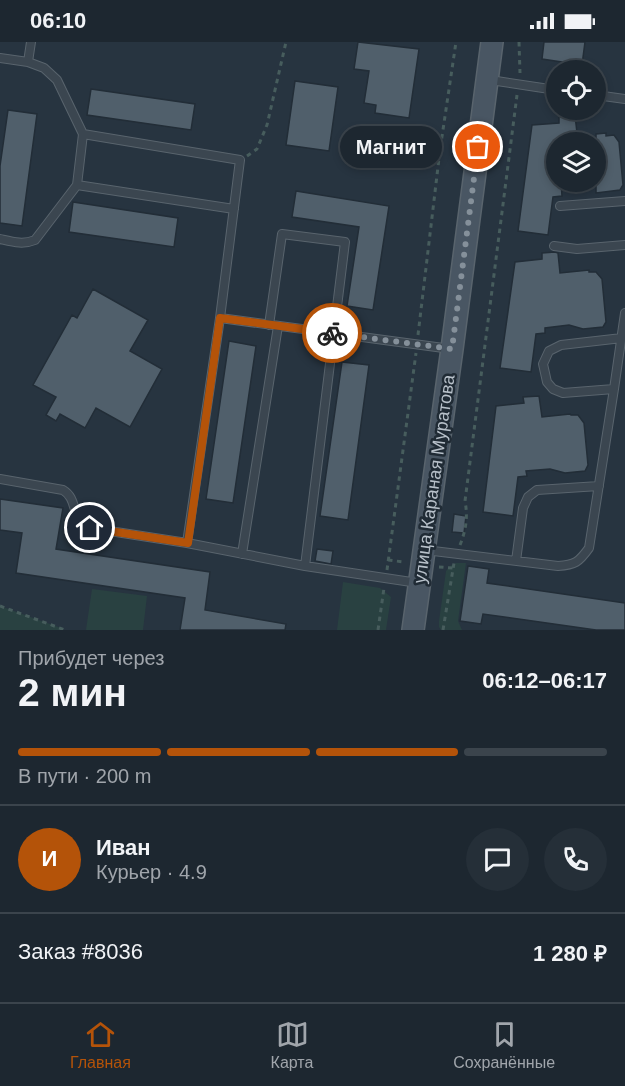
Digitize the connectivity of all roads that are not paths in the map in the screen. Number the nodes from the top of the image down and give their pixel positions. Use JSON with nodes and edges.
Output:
{"nodes":[{"id":1,"x":31,"y":42,"type":"edge"},
{"id":2,"x":492,"y":42,"type":"edge"},
{"id":3,"x":0,"y":58,"type":"edge"},
{"id":4,"x":28,"y":62,"type":"junction"},
{"id":5,"x":487,"y":80,"type":"junction"},
{"id":6,"x":546,"y":88,"type":"edge"},
{"id":7,"x":606,"y":96,"type":"edge"},
{"id":8,"x":625,"y":99,"type":"edge"},
{"id":9,"x":83,"y":134,"type":"junction"},
{"id":10,"x":77,"y":185,"type":"junction"},
{"id":11,"x":625,"y":201,"type":"edge"},
{"id":12,"x":560,"y":206,"type":"dead end"},
{"id":13,"x":234,"y":209,"type":"junction"},
{"id":14,"x":0,"y":239,"type":"edge"},
{"id":15,"x":554,"y":246,"type":"dead end"},
{"id":16,"x":625,"y":246,"type":"edge"},
{"id":17,"x":625,"y":313,"type":"edge"},
{"id":18,"x":220,"y":318,"type":"junction"},
{"id":19,"x":273,"y":326,"type":"junction"},
{"id":20,"x":334,"y":333,"type":"junction"},
{"id":21,"x":622,"y":338,"type":"junction"},
{"id":22,"x":452,"y":349,"type":"junction"},
{"id":23,"x":614,"y":389,"type":"junction"},
{"id":24,"x":0,"y":479,"type":"edge"},
{"id":25,"x":599,"y":486,"type":"junction"},
{"id":26,"x":188,"y":543,"type":"junction"},
{"id":27,"x":424,"y":550,"type":"junction"},
{"id":28,"x":242,"y":554,"type":"junction"},
{"id":29,"x":516,"y":561,"type":"junction"},
{"id":30,"x":305,"y":566,"type":"junction"},
{"id":31,"x":420,"y":583,"type":"junction"},
{"id":32,"x":413,"y":630,"type":"edge"}],
"edges":[{"from":1,"to":4,"type":"lane"},
{"from":2,"to":5,"type":"main road","name":"улица Караная Муратова"},
{"from":3,"to":4,"type":"lane"},
{"from":4,"to":9,"type":"lane"},
{"from":5,"to":6,"type":"lane"},
{"from":5,"to":22,"type":"main road","name":"улица Караная Муратова"},
{"from":7,"to":8,"type":"lane"},
{"from":9,"to":10,"type":"lane"},
{"from":9,"to":13,"type":"lane"},
{"from":10,"to":13,"type":"lane"},
{"from":10,"to":14,"type":"lane"},
{"from":11,"to":12,"type":"lane"},
{"from":13,"to":18,"type":"lane"},
{"from":15,"to":16,"type":"lane"},
{"from":17,"to":21,"type":"lane"},
{"from":18,"to":19,"type":"lane"},
{"from":18,"to":26,"type":"lane"},
{"from":19,"to":20,"type":"lane"},
{"from":19,"to":20,"type":"lane"},
{"from":19,"to":28,"type":"lane"},
{"from":20,"to":22,"type":"lane"},
{"from":20,"to":30,"type":"lane"},
{"from":21,"to":23,"type":"lane"},
{"from":21,"to":23,"type":"lane"},
{"from":22,"to":27,"type":"main road","name":"улица Караная Муратова"},
{"from":23,"to":25,"type":"lane"},
{"from":24,"to":26,"type":"lane"},
{"from":25,"to":29,"type":"lane"},
{"from":25,"to":29,"type":"lane"},
{"from":26,"to":28,"type":"lane"},
{"from":27,"to":29,"type":"lane"},
{"from":27,"to":31,"type":"main road","name":"улица Караная Муратова"},
{"from":28,"to":30,"type":"lane"},
{"from":30,"to":31,"type":"lane"},
{"from":31,"to":32,"type":"main road","name":"улица Караная Муратова"}]}
